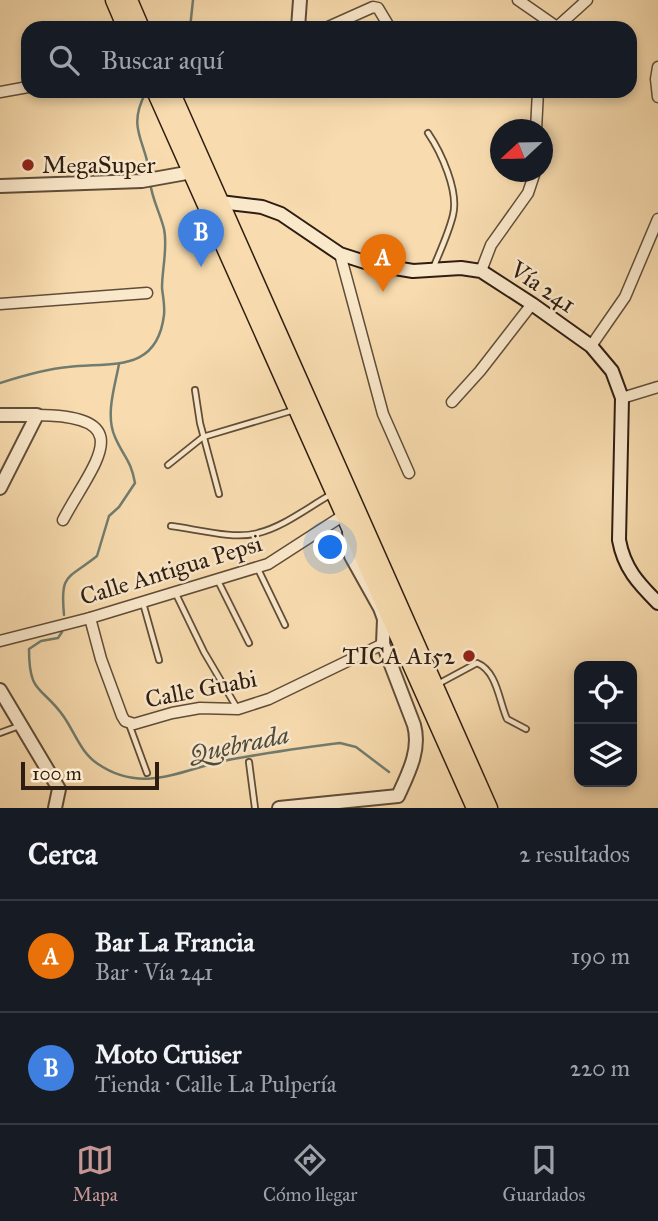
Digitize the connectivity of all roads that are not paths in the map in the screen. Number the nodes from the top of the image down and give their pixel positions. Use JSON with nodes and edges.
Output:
{"nodes":[{"id":1,"x":114,"y":0,"type":"edge"},
{"id":2,"x":128,"y":0,"type":"edge"},
{"id":3,"x":300,"y":0,"type":"edge"},
{"id":4,"x":518,"y":0,"type":"edge"},
{"id":5,"x":587,"y":0,"type":"edge"},
{"id":6,"x":124,"y":21,"type":"edge"},
{"id":7,"x":138,"y":21,"type":"edge"},
{"id":8,"x":298,"y":21,"type":"edge"},
{"id":9,"x":342,"y":21,"type":"edge"},
{"id":10,"x":386,"y":21,"type":"edge"},
{"id":11,"x":548,"y":21,"type":"edge"},
{"id":12,"x":564,"y":21,"type":"edge"},
{"id":13,"x":658,"y":67,"type":"edge"},
{"id":14,"x":21,"y":88,"type":"edge"},
{"id":15,"x":0,"y":92,"type":"edge"},
{"id":16,"x":658,"y":97,"type":"edge"},
{"id":17,"x":168,"y":98,"type":"edge"},
{"id":18,"x":168,"y":98,"type":"edge"},
{"id":19,"x":538,"y":98,"type":"edge"},
{"id":20,"x":537,"y":119,"type":"edge"},
{"id":21,"x":428,"y":133,"type":"dead end"},
{"id":22,"x":192,"y":172,"type":"junction"},
{"id":23,"x":532,"y":182,"type":"edge"},
{"id":24,"x":0,"y":186,"type":"edge"},
{"id":25,"x":214,"y":205,"type":"junction"},
{"id":26,"x":658,"y":219,"type":"edge"},
{"id":27,"x":340,"y":254,"type":"junction"},
{"id":28,"x":433,"y":270,"type":"junction"},
{"id":29,"x":481,"y":271,"type":"junction"},
{"id":30,"x":147,"y":293,"type":"dead end"},
{"id":31,"x":0,"y":304,"type":"edge"},
{"id":32,"x":532,"y":304,"type":"junction"},
{"id":33,"x":591,"y":346,"type":"junction"},
{"id":34,"x":658,"y":387,"type":"edge"},
{"id":35,"x":195,"y":390,"type":"dead end"},
{"id":36,"x":622,"y":397,"type":"junction"},
{"id":37,"x":452,"y":402,"type":"dead end"},
{"id":38,"x":296,"y":409,"type":"junction"},
{"id":39,"x":0,"y":415,"type":"edge"},
{"id":40,"x":37,"y":415,"type":"junction"},
{"id":41,"x":203,"y":437,"type":"junction"},
{"id":42,"x":168,"y":465,"type":"dead end"},
{"id":43,"x":409,"y":473,"type":"dead end"},
{"id":44,"x":0,"y":488,"type":"edge"},
{"id":45,"x":334,"y":492,"type":"junction"},
{"id":46,"x":219,"y":494,"type":"dead end"},
{"id":47,"x":63,"y":520,"type":"dead end"},
{"id":48,"x":346,"y":522,"type":"junction"},
{"id":49,"x":171,"y":526,"type":"dead end"},
{"id":50,"x":257,"y":568,"type":"junction"},
{"id":51,"x":218,"y":580,"type":"junction"},
{"id":52,"x":175,"y":592,"type":"junction"},
{"id":53,"x":143,"y":602,"type":"junction"},
{"id":54,"x":658,"y":603,"type":"edge"},
{"id":55,"x":90,"y":618,"type":"junction"},
{"id":56,"x":285,"y":625,"type":"dead end"},
{"id":57,"x":0,"y":641,"type":"edge"},
{"id":58,"x":249,"y":643,"type":"dead end"},
{"id":59,"x":383,"y":644,"type":"junction"},
{"id":60,"x":159,"y":660,"type":"dead end"},
{"id":61,"x":434,"y":686,"type":"junction"},
{"id":62,"x":0,"y":690,"type":"edge"},
{"id":63,"x":238,"y":709,"type":"junction"},
{"id":64,"x":129,"y":723,"type":"junction"},
{"id":65,"x":21,"y":725,"type":"junction"},
{"id":66,"x":526,"y":729,"type":"dead end"},
{"id":67,"x":0,"y":733,"type":"edge"},
{"id":68,"x":249,"y":762,"type":"dead end"},
{"id":69,"x":147,"y":773,"type":"dead end"},
{"id":70,"x":400,"y":802,"type":"edge"},
{"id":71,"x":55,"y":808,"type":"edge"},
{"id":72,"x":255,"y":808,"type":"edge"},
{"id":73,"x":279,"y":808,"type":"edge"},
{"id":74,"x":475,"y":808,"type":"edge"},
{"id":75,"x":489,"y":808,"type":"edge"}],
"edges":[{"from":1,"to":6,"type":"highway"},
{"from":2,"to":7,"type":"highway"},
{"from":3,"to":8,"type":"street"},
{"from":4,"to":11,"type":"street"},
{"from":5,"to":12,"type":"street"},
{"from":9,"to":10,"type":"street"},
{"from":13,"to":16,"type":"street"},
{"from":14,"to":15,"type":"street"},
{"from":17,"to":22,"type":"highway"},
{"from":18,"to":25,"type":"highway"},
{"from":19,"to":20,"type":"street"},
{"from":21,"to":28,"type":"lane"},
{"from":22,"to":24,"type":"street"},
{"from":22,"to":25,"type":"highway"},
{"from":23,"to":29,"type":"street"},
{"from":25,"to":27,"type":"street","name":"Vía 241"},
{"from":25,"to":38,"type":"highway"},
{"from":25,"to":61,"type":"highway"},
{"from":26,"to":33,"type":"street"},
{"from":27,"to":28,"type":"street","name":"Vía 241"},
{"from":27,"to":43,"type":"street"},
{"from":28,"to":29,"type":"street","name":"Vía 241"},
{"from":29,"to":32,"type":"street","name":"Vía 241"},
{"from":30,"to":31,"type":"street"},
{"from":32,"to":33,"type":"street","name":"Vía 241"},
{"from":32,"to":37,"type":"street"},
{"from":33,"to":36,"type":"street","name":"Vía 241"},
{"from":34,"to":36,"type":"street"},
{"from":35,"to":41,"type":"lane"},
{"from":36,"to":54,"type":"street","name":"Vía 241"},
{"from":38,"to":41,"type":"lane"},
{"from":38,"to":45,"type":"highway"},
{"from":39,"to":40,"type":"street"},
{"from":40,"to":44,"type":"street"},
{"from":40,"to":47,"type":"street"},
{"from":41,"to":42,"type":"lane"},
{"from":41,"to":46,"type":"lane"},
{"from":45,"to":48,"type":"highway"},
{"from":45,"to":49,"type":"lane"},
{"from":48,"to":50,"type":"street","name":"Calle Antigua Pepsi"},
{"from":48,"to":59,"type":"street"},
{"from":48,"to":74,"type":"highway"},
{"from":50,"to":51,"type":"street","name":"Calle Antigua Pepsi"},
{"from":50,"to":56,"type":"lane"},
{"from":51,"to":52,"type":"street","name":"Calle Antigua Pepsi"},
{"from":51,"to":58,"type":"lane"},
{"from":52,"to":53,"type":"street","name":"Calle Antigua Pepsi"},
{"from":52,"to":63,"type":"lane"},
{"from":53,"to":55,"type":"street","name":"Calle Antigua Pepsi"},
{"from":53,"to":60,"type":"lane"},
{"from":55,"to":57,"type":"street","name":"Calle Antigua Pepsi"},
{"from":55,"to":64,"type":"street","name":"Calle Guabi"},
{"from":59,"to":63,"type":"street","name":"Calle Guabi"},
{"from":59,"to":70,"type":"street"},
{"from":61,"to":66,"type":"lane"},
{"from":61,"to":75,"type":"highway"},
{"from":62,"to":65,"type":"street"},
{"from":63,"to":64,"type":"street","name":"Calle Guabi"},
{"from":64,"to":69,"type":"lane"},
{"from":65,"to":67,"type":"lane"},
{"from":65,"to":71,"type":"street"},
{"from":68,"to":72,"type":"lane"},
{"from":70,"to":73,"type":"street"}]}
